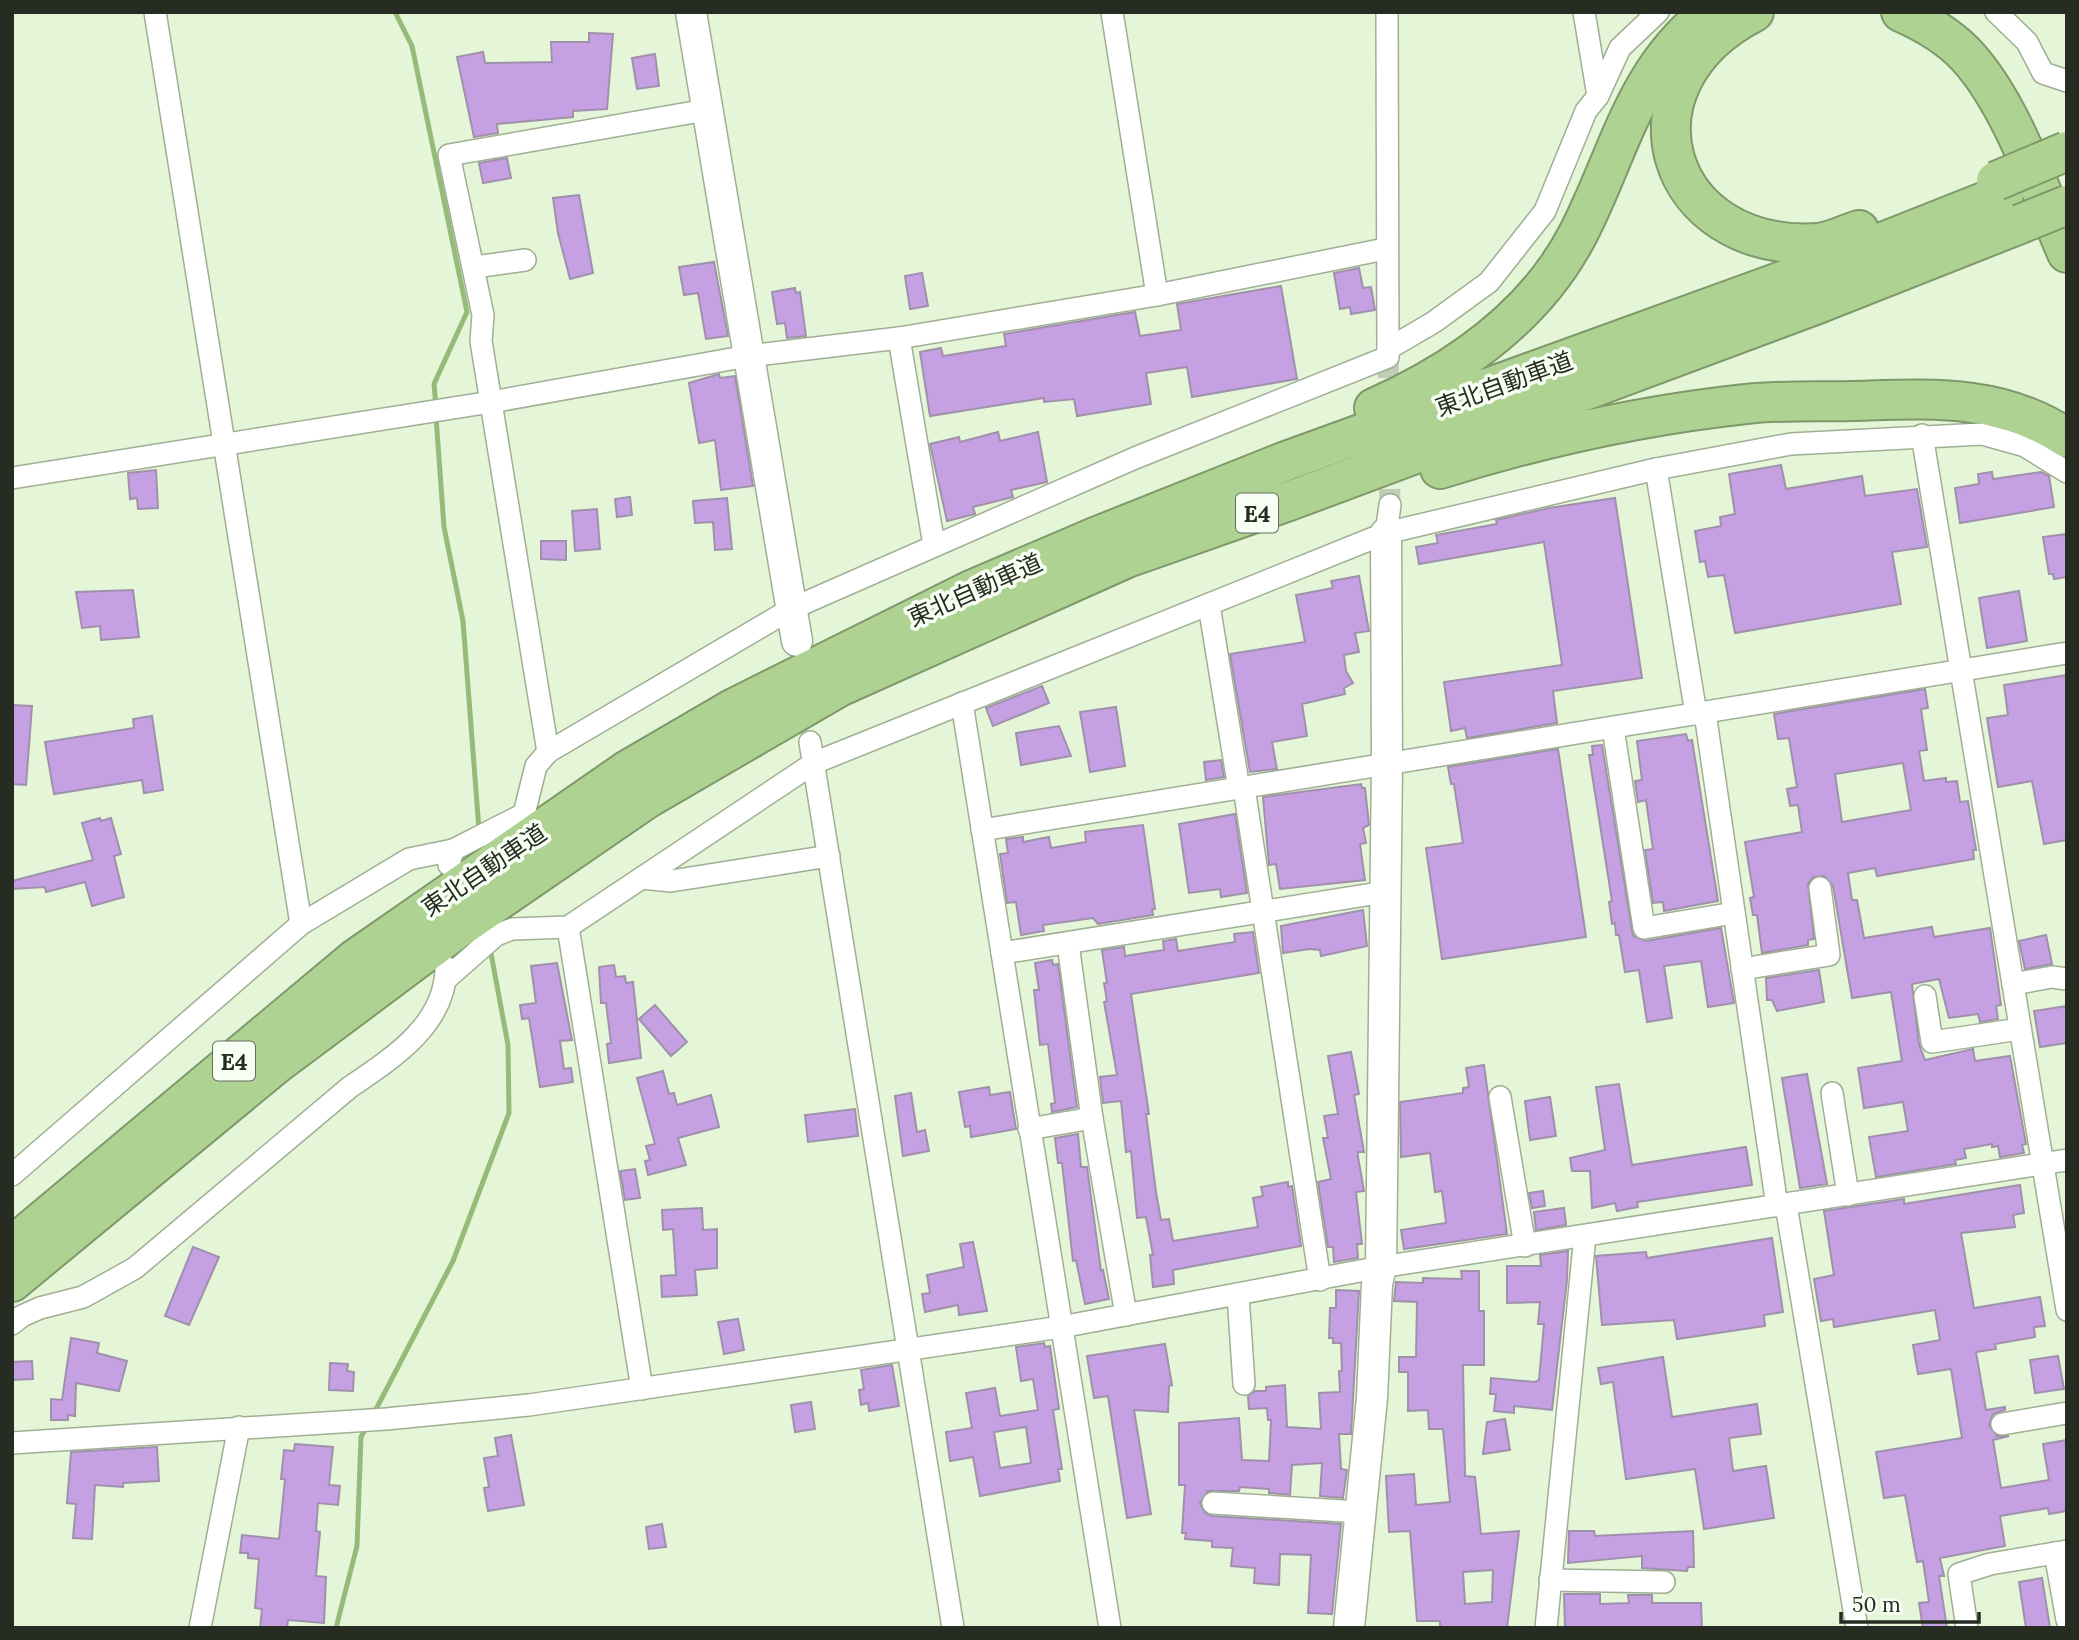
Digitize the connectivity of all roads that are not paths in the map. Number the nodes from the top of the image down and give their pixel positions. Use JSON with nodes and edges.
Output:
{"nodes":[{"id":1,"x":155,"y":12,"type":"edge"},
{"id":2,"x":691,"y":12,"type":"edge"},
{"id":3,"x":1112,"y":12,"type":"edge"},
{"id":4,"x":1387,"y":12,"type":"edge"},
{"id":5,"x":1584,"y":12,"type":"edge"},
{"id":6,"x":1658,"y":12,"type":"edge"},
{"id":7,"x":1710,"y":12,"type":"edge"},
{"id":8,"x":1754,"y":12,"type":"edge"},
{"id":9,"x":1901,"y":12,"type":"edge"},
{"id":10,"x":1947,"y":12,"type":"edge"},
{"id":11,"x":2000,"y":14,"type":"edge"},
{"id":12,"x":2067,"y":81,"type":"edge"},
{"id":13,"x":1598,"y":96,"type":"junction"},
{"id":14,"x":706,"y":110,"type":"junction"},
{"id":15,"x":2067,"y":151,"type":"edge"},
{"id":16,"x":2067,"y":166,"type":"edge"},
{"id":17,"x":2067,"y":199,"type":"edge"},
{"id":18,"x":2006,"y":200,"type":"junction"},
{"id":19,"x":2067,"y":205,"type":"edge"},
{"id":20,"x":1385,"y":249,"type":"junction"},
{"id":21,"x":2067,"y":253,"type":"edge"},
{"id":22,"x":526,"y":260,"type":"dead end"},
{"id":23,"x":475,"y":267,"type":"junction"},
{"id":24,"x":1157,"y":295,"type":"junction"},
{"id":25,"x":900,"y":338,"type":"junction"},
{"id":26,"x":1388,"y":349,"type":"junction"},
{"id":27,"x":748,"y":356,"type":"junction"},
{"id":28,"x":491,"y":402,"type":"junction"},
{"id":29,"x":1922,"y":435,"type":"junction"},
{"id":30,"x":2067,"y":438,"type":"edge"},
{"id":31,"x":224,"y":442,"type":"junction"},
{"id":32,"x":1656,"y":469,"type":"junction"},
{"id":33,"x":2067,"y":472,"type":"edge"},
{"id":34,"x":12,"y":478,"type":"edge"},
{"id":35,"x":1388,"y":519,"type":"junction"},
{"id":36,"x":934,"y":545,"type":"junction"},
{"id":37,"x":1209,"y":605,"type":"junction"},
{"id":38,"x":974,"y":607,"type":"junction"},
{"id":39,"x":791,"y":609,"type":"junction"},
{"id":40,"x":797,"y":641,"type":"dead end"},
{"id":41,"x":2067,"y":653,"type":"edge"},
{"id":42,"x":1961,"y":671,"type":"junction"},
{"id":43,"x":962,"y":703,"type":"junction"},
{"id":44,"x":1700,"y":714,"type":"junction"},
{"id":45,"x":1613,"y":728,"type":"junction"},
{"id":46,"x":548,"y":752,"type":"junction"},
{"id":47,"x":812,"y":752,"type":"junction"},
{"id":48,"x":1387,"y":765,"type":"junction"},
{"id":49,"x":1241,"y":789,"type":"junction"},
{"id":50,"x":982,"y":830,"type":"junction"},
{"id":51,"x":829,"y":856,"type":"junction"},
{"id":52,"x":454,"y":866,"type":"junction"},
{"id":53,"x":642,"y":878,"type":"junction"},
{"id":54,"x":1820,"y":888,"type":"dead end"},
{"id":55,"x":1385,"y":892,"type":"junction"},
{"id":56,"x":1263,"y":912,"type":"junction"},
{"id":57,"x":1734,"y":913,"type":"junction"},
{"id":58,"x":301,"y":924,"type":"junction"},
{"id":59,"x":568,"y":927,"type":"junction"},
{"id":60,"x":1068,"y":944,"type":"junction"},
{"id":61,"x":1002,"y":953,"type":"junction"},
{"id":62,"x":450,"y":956,"type":"junction"},
{"id":63,"x":1742,"y":969,"type":"junction"},
{"id":64,"x":2067,"y":979,"type":"edge"},
{"id":65,"x":2013,"y":984,"type":"junction"},
{"id":66,"x":1925,"y":996,"type":"dead end"},
{"id":67,"x":2020,"y":1029,"type":"junction"},
{"id":68,"x":1832,"y":1093,"type":"dead end"},
{"id":69,"x":1500,"y":1097,"type":"dead end"},
{"id":70,"x":1092,"y":1118,"type":"junction"},
{"id":71,"x":1030,"y":1129,"type":"junction"},
{"id":72,"x":2067,"y":1160,"type":"edge"},
{"id":73,"x":2043,"y":1164,"type":"junction"},
{"id":74,"x":12,"y":1175,"type":"edge"},
{"id":75,"x":1848,"y":1195,"type":"junction"},
{"id":76,"x":1782,"y":1205,"type":"junction"},
{"id":77,"x":1585,"y":1236,"type":"junction"},
{"id":78,"x":1525,"y":1246,"type":"junction"},
{"id":79,"x":18,"y":1259,"type":"edge"},
{"id":80,"x":1381,"y":1267,"type":"junction"},
{"id":81,"x":1320,"y":1280,"type":"junction"},
{"id":82,"x":1238,"y":1295,"type":"junction"},
{"id":83,"x":2067,"y":1310,"type":"edge"},
{"id":84,"x":1126,"y":1315,"type":"junction"},
{"id":85,"x":12,"y":1324,"type":"edge"},
{"id":86,"x":1061,"y":1327,"type":"junction"},
{"id":87,"x":909,"y":1349,"type":"junction"},
{"id":88,"x":1244,"y":1384,"type":"dead end"},
{"id":89,"x":642,"y":1389,"type":"junction"},
{"id":90,"x":2067,"y":1413,"type":"edge"},
{"id":91,"x":2002,"y":1423,"type":"dead end"},
{"id":92,"x":239,"y":1427,"type":"junction"},
{"id":93,"x":12,"y":1443,"type":"edge"},
{"id":94,"x":1213,"y":1503,"type":"dead end"},
{"id":95,"x":1360,"y":1512,"type":"junction"},
{"id":96,"x":2061,"y":1552,"type":"edge"},
{"id":97,"x":1550,"y":1580,"type":"junction"},
{"id":98,"x":1664,"y":1582,"type":"dead end"},
{"id":99,"x":2067,"y":1620,"type":"edge"},
{"id":100,"x":200,"y":1628,"type":"edge"},
{"id":101,"x":953,"y":1628,"type":"edge"},
{"id":102,"x":1110,"y":1628,"type":"edge"},
{"id":103,"x":1349,"y":1628,"type":"edge"},
{"id":104,"x":1546,"y":1628,"type":"edge"},
{"id":105,"x":1857,"y":1628,"type":"edge"},
{"id":106,"x":1967,"y":1628,"type":"edge"}],
"edges":[{"from":1,"to":31,"type":"street"},
{"from":2,"to":14,"type":"street"},
{"from":3,"to":24,"type":"street"},
{"from":4,"to":20,"type":"street"},
{"from":5,"to":13,"type":"street"},
{"from":6,"to":13,"type":"street"},
{"from":7,"to":38,"type":"highway"},
{"from":8,"to":18,"type":"highway"},
{"from":9,"to":21,"type":"highway"},
{"from":10,"to":17,"type":"highway"},
{"from":11,"to":12,"type":"street"},
{"from":13,"to":26,"type":"street"},
{"from":14,"to":23,"type":"street"},
{"from":14,"to":27,"type":"street"},
{"from":15,"to":18,"type":"highway","bridge":true},
{"from":16,"to":18,"type":"highway","name":"東北自動車道","number":"E4"},
{"from":18,"to":19,"type":"highway","name":"東北自動車道","number":"E4","bridge":true},
{"from":18,"to":38,"type":"highway","name":"東北自動車道","number":"E4"},
{"from":20,"to":24,"type":"street"},
{"from":20,"to":26,"type":"street"},
{"from":22,"to":23,"type":"street"},
{"from":23,"to":28,"type":"street"},
{"from":24,"to":25,"type":"street"},
{"from":25,"to":27,"type":"street"},
{"from":25,"to":36,"type":"street"},
{"from":26,"to":36,"type":"street"},
{"from":27,"to":28,"type":"street"},
{"from":27,"to":39,"type":"street"},
{"from":28,"to":31,"type":"street"},
{"from":28,"to":46,"type":"street"},
{"from":29,"to":32,"type":"street"},
{"from":29,"to":33,"type":"street"},
{"from":29,"to":42,"type":"street"},
{"from":30,"to":38,"type":"highway"},
{"from":31,"to":34,"type":"street"},
{"from":31,"to":58,"type":"street"},
{"from":32,"to":35,"type":"street"},
{"from":32,"to":44,"type":"street"},
{"from":35,"to":37,"type":"street"},
{"from":35,"to":48,"type":"street"},
{"from":36,"to":39,"type":"street"},
{"from":37,"to":43,"type":"street"},
{"from":37,"to":49,"type":"street"},
{"from":38,"to":52,"type":"highway","name":"東北自動車道","number":"E4"},
{"from":38,"to":62,"type":"highway","name":"東北自動車道","number":"E4"},
{"from":39,"to":40,"type":"street"},
{"from":39,"to":46,"type":"street"},
{"from":41,"to":42,"type":"street"},
{"from":42,"to":44,"type":"street"},
{"from":42,"to":65,"type":"street"},
{"from":43,"to":47,"type":"street"},
{"from":43,"to":50,"type":"street"},
{"from":44,"to":45,"type":"street"},
{"from":44,"to":57,"type":"street"},
{"from":45,"to":48,"type":"street"},
{"from":45,"to":57,"type":"street"},
{"from":46,"to":52,"type":"street"},
{"from":47,"to":51,"type":"street"},
{"from":47,"to":53,"type":"street"},
{"from":48,"to":49,"type":"street"},
{"from":48,"to":55,"type":"street"},
{"from":49,"to":50,"type":"street"},
{"from":49,"to":56,"type":"street"},
{"from":50,"to":61,"type":"street"},
{"from":51,"to":53,"type":"street"},
{"from":51,"to":87,"type":"street"},
{"from":52,"to":58,"type":"street"},
{"from":52,"to":79,"type":"highway","name":"東北自動車道","number":"E4"},
{"from":53,"to":59,"type":"street"},
{"from":54,"to":63,"type":"street"},
{"from":55,"to":56,"type":"street"},
{"from":55,"to":80,"type":"street"},
{"from":56,"to":60,"type":"street"},
{"from":56,"to":81,"type":"street"},
{"from":57,"to":63,"type":"street"},
{"from":58,"to":74,"type":"street"},
{"from":59,"to":62,"type":"street"},
{"from":59,"to":89,"type":"street"},
{"from":60,"to":61,"type":"street"},
{"from":60,"to":70,"type":"street"},
{"from":61,"to":71,"type":"street"},
{"from":62,"to":79,"type":"highway","name":"東北自動車道","number":"E4"},
{"from":62,"to":85,"type":"street"},
{"from":63,"to":76,"type":"street"},
{"from":64,"to":65,"type":"street"},
{"from":65,"to":67,"type":"street"},
{"from":66,"to":67,"type":"street"},
{"from":67,"to":73,"type":"street"},
{"from":68,"to":75,"type":"street"},
{"from":69,"to":78,"type":"street"},
{"from":70,"to":71,"type":"street"},
{"from":70,"to":84,"type":"street"},
{"from":71,"to":86,"type":"street"},
{"from":72,"to":73,"type":"street"},
{"from":73,"to":75,"type":"street"},
{"from":73,"to":83,"type":"street"},
{"from":75,"to":76,"type":"street"},
{"from":76,"to":77,"type":"street"},
{"from":76,"to":105,"type":"street"},
{"from":77,"to":78,"type":"street"},
{"from":77,"to":97,"type":"street"},
{"from":78,"to":80,"type":"street"},
{"from":80,"to":81,"type":"street"},
{"from":80,"to":95,"type":"street"},
{"from":81,"to":82,"type":"street"},
{"from":82,"to":84,"type":"street"},
{"from":82,"to":88,"type":"street"},
{"from":84,"to":86,"type":"street"},
{"from":86,"to":87,"type":"street"},
{"from":86,"to":102,"type":"street"},
{"from":87,"to":89,"type":"street"},
{"from":87,"to":101,"type":"street"},
{"from":89,"to":92,"type":"street"},
{"from":90,"to":91,"type":"street"},
{"from":92,"to":93,"type":"street"},
{"from":92,"to":100,"type":"street"},
{"from":94,"to":95,"type":"street"},
{"from":95,"to":103,"type":"street"},
{"from":96,"to":99,"type":"street"},
{"from":96,"to":106,"type":"street"},
{"from":97,"to":98,"type":"street"},
{"from":97,"to":104,"type":"street"}]}
